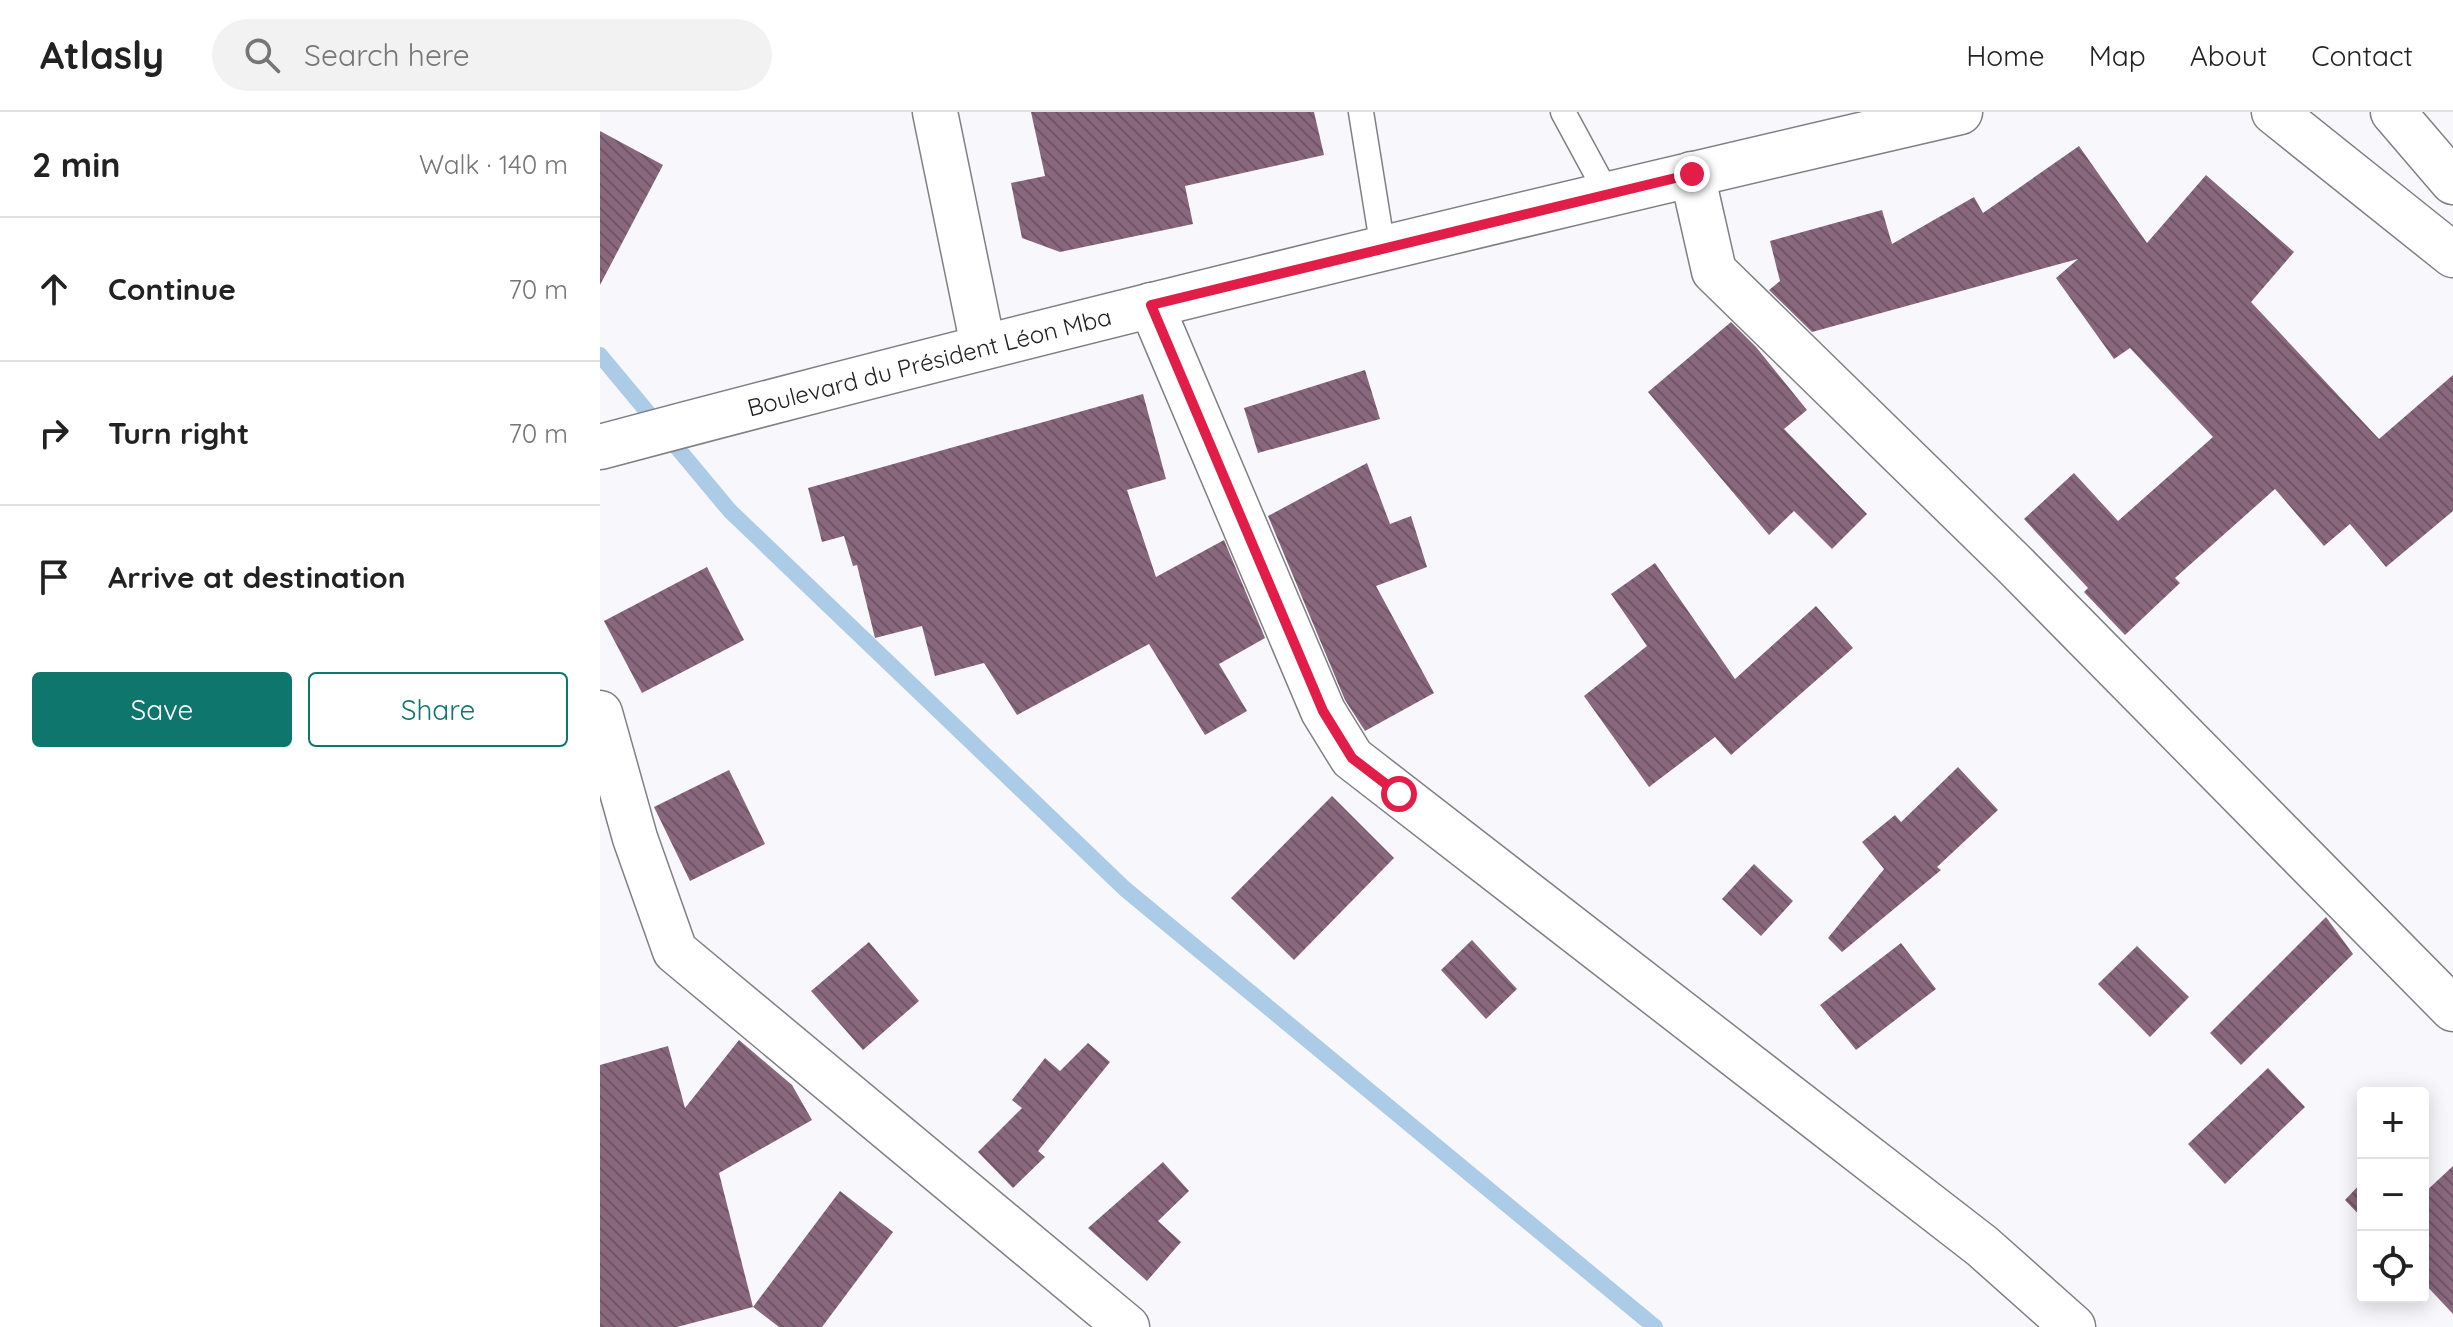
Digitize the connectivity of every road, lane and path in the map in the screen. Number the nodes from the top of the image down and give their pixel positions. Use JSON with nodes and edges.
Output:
{"nodes":[{"id":1,"x":935,"y":112,"type":"edge"},
{"id":2,"x":1361,"y":112,"type":"edge"},
{"id":3,"x":1563,"y":112,"type":"edge"},
{"id":4,"x":1960,"y":112,"type":"edge"},
{"id":5,"x":2274,"y":112,"type":"edge"},
{"id":6,"x":2393,"y":112,"type":"edge"},
{"id":7,"x":1692,"y":174,"type":"junction"},
{"id":8,"x":2453,"y":182,"type":"edge"},
{"id":9,"x":1608,"y":195,"type":"junction"},
{"id":10,"x":1383,"y":249,"type":"junction"},
{"id":11,"x":2453,"y":255,"type":"edge"},
{"id":12,"x":1151,"y":305,"type":"junction"},
{"id":13,"x":983,"y":346,"type":"junction"},
{"id":14,"x":606,"y":446,"type":"edge"},
{"id":15,"x":600,"y":713,"type":"edge"},
{"id":16,"x":2453,"y":1009,"type":"edge"},
{"id":17,"x":1127,"y":1327,"type":"edge"},
{"id":18,"x":2073,"y":1327,"type":"edge"}],
"edges":[{"from":1,"to":13,"type":"street"},
{"from":2,"to":10,"type":"lane"},
{"from":3,"to":9,"type":"lane"},
{"from":4,"to":7,"type":"street","name":"Boulevard du Président Léon Mba"},
{"from":5,"to":11,"type":"street"},
{"from":6,"to":8,"type":"street"},
{"from":7,"to":9,"type":"street","name":"Boulevard du Président Léon Mba"},
{"from":7,"to":16,"type":"street"},
{"from":9,"to":10,"type":"street","name":"Boulevard du Président Léon Mba"},
{"from":10,"to":12,"type":"street","name":"Boulevard du Président Léon Mba"},
{"from":12,"to":13,"type":"street","name":"Boulevard du Président Léon Mba"},
{"from":12,"to":18,"type":"street"},
{"from":13,"to":14,"type":"street","name":"Boulevard du Président Léon Mba"},
{"from":15,"to":17,"type":"street"}]}
